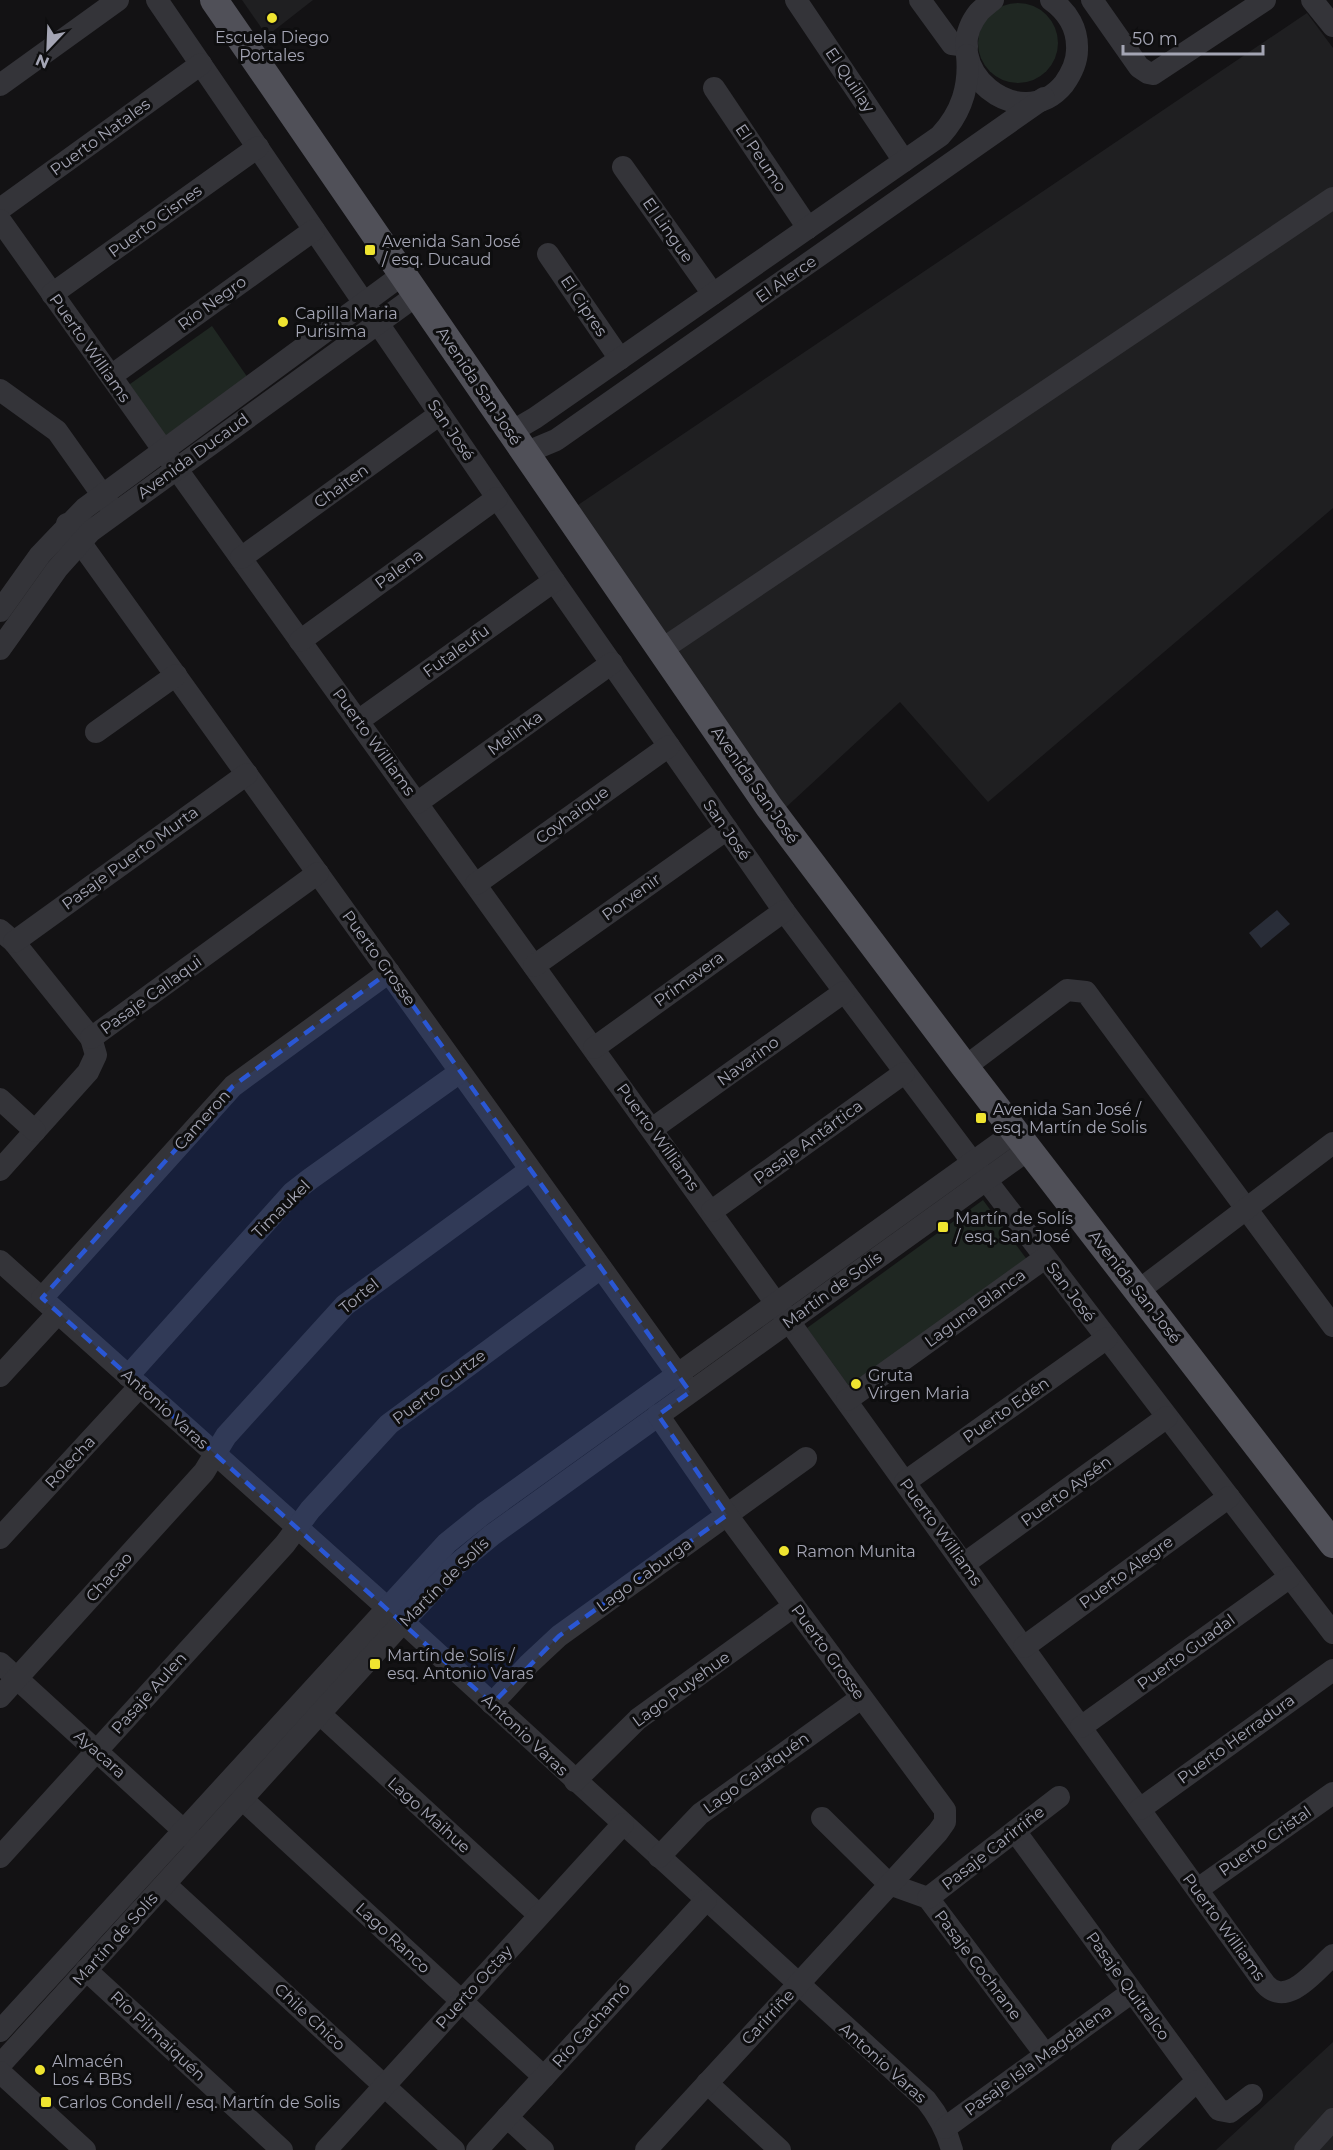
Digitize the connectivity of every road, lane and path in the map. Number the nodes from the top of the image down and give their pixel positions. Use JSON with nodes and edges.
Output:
{"nodes":[{"id":1,"x":118,"y":0,"type":"edge"},
{"id":2,"x":157,"y":0,"type":"edge"},
{"id":3,"x":214,"y":0,"type":"edge"},
{"id":4,"x":796,"y":0,"type":"edge"},
{"id":5,"x":920,"y":0,"type":"edge"},
{"id":6,"x":993,"y":0,"type":"edge"},
{"id":7,"x":1051,"y":0,"type":"edge"},
{"id":8,"x":1092,"y":0,"type":"edge"},
{"id":9,"x":1265,"y":0,"type":"edge"},
{"id":10,"x":1312,"y":0,"type":"edge"},
{"id":11,"x":1333,"y":26,"type":"edge"},
{"id":12,"x":967,"y":50,"type":"junction"},
{"id":13,"x":201,"y":64,"type":"junction"},
{"id":14,"x":0,"y":85,"type":"edge"},
{"id":15,"x":714,"y":88,"type":"dead end"},
{"id":16,"x":1044,"y":98,"type":"junction"},
{"id":17,"x":258,"y":147,"type":"junction"},
{"id":18,"x":904,"y":161,"type":"junction"},
{"id":19,"x":623,"y":166,"type":"dead end"},
{"id":20,"x":1333,"y":198,"type":"edge"},
{"id":21,"x":0,"y":209,"type":"edge"},
{"id":22,"x":0,"y":220,"type":"edge"},
{"id":23,"x":808,"y":228,"type":"junction"},
{"id":24,"x":314,"y":230,"type":"junction"},
{"id":25,"x":548,"y":254,"type":"dead end"},
{"id":26,"x":410,"y":285,"type":"junction"},
{"id":27,"x":52,"y":294,"type":"junction"},
{"id":28,"x":713,"y":294,"type":"junction"},
{"id":29,"x":365,"y":304,"type":"junction"},
{"id":30,"x":378,"y":324,"type":"junction"},
{"id":31,"x":620,"y":359,"type":"junction"},
{"id":32,"x":111,"y":376,"type":"junction"},
{"id":33,"x":0,"y":390,"type":"edge"},
{"id":34,"x":440,"y":414,"type":"junction"},
{"id":35,"x":518,"y":443,"type":"junction"},
{"id":36,"x":169,"y":459,"type":"junction"},
{"id":37,"x":498,"y":498,"type":"junction"},
{"id":38,"x":108,"y":504,"type":"junction"},
{"id":39,"x":74,"y":533,"type":"junction"},
{"id":40,"x":241,"y":558,"type":"junction"},
{"id":41,"x":554,"y":581,"type":"junction"},
{"id":42,"x":0,"y":611,"type":"edge"},
{"id":43,"x":300,"y":641,"type":"junction"},
{"id":44,"x":0,"y":649,"type":"edge"},
{"id":45,"x":661,"y":650,"type":"junction"},
{"id":46,"x":612,"y":663,"type":"junction"},
{"id":47,"x":176,"y":675,"type":"junction"},
{"id":48,"x":358,"y":721,"type":"junction"},
{"id":49,"x":96,"y":732,"type":"dead end"},
{"id":50,"x":669,"y":746,"type":"junction"},
{"id":51,"x":247,"y":774,"type":"junction"},
{"id":52,"x":417,"y":803,"type":"junction"},
{"id":53,"x":727,"y":829,"type":"junction"},
{"id":54,"x":318,"y":873,"type":"junction"},
{"id":55,"x":476,"y":884,"type":"junction"},
{"id":56,"x":784,"y":911,"type":"junction"},
{"id":57,"x":7,"y":936,"type":"edge"},
{"id":58,"x":534,"y":966,"type":"junction"},
{"id":59,"x":389,"y":972,"type":"junction"},
{"id":60,"x":844,"y":992,"type":"junction"},
{"id":61,"x":91,"y":1038,"type":"junction"},
{"id":62,"x":594,"y":1048,"type":"junction"},
{"id":63,"x":965,"y":1067,"type":"junction"},
{"id":64,"x":460,"y":1072,"type":"junction"},
{"id":65,"x":904,"y":1073,"type":"junction"},
{"id":66,"x":0,"y":1099,"type":"edge"},
{"id":67,"x":652,"y":1129,"type":"junction"},
{"id":68,"x":35,"y":1131,"type":"junction"},
{"id":69,"x":1022,"y":1141,"type":"junction"},
{"id":70,"x":1333,"y":1143,"type":"edge"},
{"id":71,"x":0,"y":1170,"type":"edge"},
{"id":72,"x":530,"y":1170,"type":"junction"},
{"id":73,"x":979,"y":1171,"type":"junction"},
{"id":74,"x":1246,"y":1209,"type":"junction"},
{"id":75,"x":712,"y":1211,"type":"junction"},
{"id":76,"x":1045,"y":1258,"type":"junction"},
{"id":77,"x":0,"y":1261,"type":"edge"},
{"id":78,"x":601,"y":1268,"type":"junction"},
{"id":79,"x":1138,"y":1291,"type":"junction"},
{"id":80,"x":50,"y":1305,"type":"junction"},
{"id":81,"x":784,"y":1312,"type":"junction"},
{"id":82,"x":1333,"y":1326,"type":"edge"},
{"id":83,"x":1107,"y":1338,"type":"junction"},
{"id":84,"x":0,"y":1376,"type":"edge"},
{"id":85,"x":134,"y":1381,"type":"junction"},
{"id":86,"x":684,"y":1383,"type":"junction"},
{"id":87,"x":847,"y":1400,"type":"junction"},
{"id":88,"x":658,"y":1415,"type":"junction"},
{"id":89,"x":1167,"y":1417,"type":"junction"},
{"id":90,"x":216,"y":1454,"type":"junction"},
{"id":91,"x":806,"y":1458,"type":"dead end"},
{"id":92,"x":905,"y":1482,"type":"junction"},
{"id":93,"x":1229,"y":1497,"type":"junction"},
{"id":94,"x":728,"y":1515,"type":"junction"},
{"id":95,"x":297,"y":1527,"type":"junction"},
{"id":96,"x":0,"y":1538,"type":"edge"},
{"id":97,"x":1333,"y":1544,"type":"edge"},
{"id":98,"x":964,"y":1564,"type":"junction"},
{"id":99,"x":1290,"y":1577,"type":"junction"},
{"id":100,"x":795,"y":1606,"type":"junction"},
{"id":101,"x":394,"y":1615,"type":"junction"},
{"id":102,"x":1333,"y":1633,"type":"edge"},
{"id":103,"x":1024,"y":1647,"type":"junction"},
{"id":104,"x":0,"y":1663,"type":"edge"},
{"id":105,"x":1333,"y":1670,"type":"edge"},
{"id":106,"x":17,"y":1678,"type":"junction"},
{"id":107,"x":0,"y":1697,"type":"edge"},
{"id":108,"x":861,"y":1698,"type":"junction"},
{"id":109,"x":492,"y":1704,"type":"junction"},
{"id":110,"x":320,"y":1714,"type":"junction"},
{"id":111,"x":1081,"y":1727,"type":"junction"},
{"id":112,"x":96,"y":1751,"type":"junction"},
{"id":113,"x":575,"y":1781,"type":"junction"},
{"id":114,"x":1333,"y":1794,"type":"edge"},
{"id":115,"x":1059,"y":1797,"type":"dead end"},
{"id":116,"x":242,"y":1799,"type":"junction"},
{"id":117,"x":1140,"y":1809,"type":"junction"},
{"id":118,"x":822,"y":1818,"type":"dead end"},
{"id":119,"x":623,"y":1824,"type":"junction"},
{"id":120,"x":183,"y":1830,"type":"junction"},
{"id":121,"x":1015,"y":1831,"type":"junction"},
{"id":122,"x":200,"y":1845,"type":"junction"},
{"id":123,"x":0,"y":1857,"type":"edge"},
{"id":124,"x":659,"y":1857,"type":"junction"},
{"id":125,"x":165,"y":1884,"type":"junction"},
{"id":126,"x":889,"y":1884,"type":"junction"},
{"id":127,"x":1198,"y":1890,"type":"junction"},
{"id":128,"x":928,"y":1898,"type":"junction"},
{"id":129,"x":706,"y":1900,"type":"junction"},
{"id":130,"x":539,"y":1916,"type":"junction"},
{"id":131,"x":1333,"y":1955,"type":"edge"},
{"id":132,"x":86,"y":1970,"type":"junction"},
{"id":133,"x":797,"y":1984,"type":"junction"},
{"id":134,"x":1132,"y":1992,"type":"junction"},
{"id":135,"x":461,"y":2001,"type":"junction"},
{"id":136,"x":0,"y":2031,"type":"edge"},
{"id":137,"x":1045,"y":2054,"type":"junction"},
{"id":138,"x":0,"y":2065,"type":"edge"},
{"id":139,"x":0,"y":2072,"type":"edge"},
{"id":140,"x":544,"y":2077,"type":"junction"},
{"id":141,"x":1197,"y":2081,"type":"junction"},
{"id":142,"x":707,"y":2083,"type":"junction"},
{"id":143,"x":384,"y":2086,"type":"junction"},
{"id":144,"x":1252,"y":2095,"type":"dead end"},
{"id":145,"x":507,"y":2117,"type":"junction"},
{"id":146,"x":1333,"y":2120,"type":"edge"},
{"id":147,"x":945,"y":2128,"type":"junction"},
{"id":148,"x":85,"y":2150,"type":"edge"},
{"id":149,"x":282,"y":2150,"type":"edge"},
{"id":150,"x":326,"y":2150,"type":"edge"},
{"id":151,"x":454,"y":2150,"type":"edge"},
{"id":152,"x":477,"y":2150,"type":"edge"},
{"id":153,"x":543,"y":2150,"type":"edge"},
{"id":154,"x":646,"y":2150,"type":"edge"},
{"id":155,"x":780,"y":2150,"type":"edge"},
{"id":156,"x":952,"y":2150,"type":"edge"},
{"id":157,"x":1122,"y":2150,"type":"edge"},
{"id":158,"x":1305,"y":2150,"type":"edge"}],
"edges":[{"from":1,"to":14,"type":"street"},
{"from":2,"to":13,"type":"street","name":"San José"},
{"from":3,"to":26,"type":"main road","name":"Avenida San José"},
{"from":4,"to":18,"type":"street","name":"El Quillay"},
{"from":5,"to":12,"type":"street"},
{"from":6,"to":12,"type":"street","name":"El Alerce"},
{"from":7,"to":16,"type":"street","name":"El Alerce"},
{"from":8,"to":9,"type":"street"},
{"from":10,"to":11,"type":"street"},
{"from":12,"to":16,"type":"street"},
{"from":12,"to":18,"type":"street","name":"El Alerce"},
{"from":13,"to":17,"type":"street","name":"San José"},
{"from":13,"to":21,"type":"street","name":"Puerto Natales"},
{"from":15,"to":23,"type":"street","name":"El Peumo"},
{"from":16,"to":35,"type":"street","name":"El Alerce"},
{"from":17,"to":24,"type":"street","name":"San José"},
{"from":17,"to":27,"type":"street","name":"Puerto Cisnes"},
{"from":18,"to":23,"type":"street","name":"El Alerce"},
{"from":19,"to":28,"type":"street","name":"El Lingue"},
{"from":20,"to":45,"type":"street"},
{"from":22,"to":27,"type":"street","name":"Puerto Williams"},
{"from":23,"to":28,"type":"street","name":"El Alerce"},
{"from":24,"to":29,"type":"street","name":"San José"},
{"from":24,"to":32,"type":"street","name":"Río Negro"},
{"from":25,"to":31,"type":"street","name":"El Cipres"},
{"from":26,"to":29,"type":"street","name":"Avenida Ducaud"},
{"from":26,"to":30,"type":"street","name":"Avenida Ducaud"},
{"from":26,"to":35,"type":"main road","name":"Avenida San José"},
{"from":27,"to":32,"type":"street","name":"Puerto Williams"},
{"from":28,"to":31,"type":"street","name":"El Alerce"},
{"from":29,"to":30,"type":"street","name":"San José"},
{"from":29,"to":36,"type":"street","name":"Avenida Ducaud"},
{"from":30,"to":34,"type":"street","name":"San José"},
{"from":30,"to":36,"type":"street","name":"Avenida Ducaud"},
{"from":31,"to":35,"type":"street","name":"El Alerce"},
{"from":32,"to":36,"type":"street","name":"Puerto Williams"},
{"from":33,"to":38,"type":"street"},
{"from":34,"to":37,"type":"street","name":"San José"},
{"from":34,"to":40,"type":"street","name":"Chaiten"},
{"from":35,"to":45,"type":"main road","name":"Avenida San José"},
{"from":36,"to":38,"type":"street","name":"Avenida Ducaud"},
{"from":36,"to":40,"type":"street","name":"Puerto Williams"},
{"from":37,"to":41,"type":"street","name":"San José"},
{"from":37,"to":43,"type":"street","name":"Palena"},
{"from":38,"to":39,"type":"street","name":"Avenida Ducaud"},
{"from":39,"to":42,"type":"street","name":"Avenida Ducaud"},
{"from":39,"to":44,"type":"street","name":"Avenida Ducaud"},
{"from":39,"to":47,"type":"street","name":"Puerto Grosse"},
{"from":40,"to":43,"type":"street","name":"Puerto Williams"},
{"from":41,"to":46,"type":"street","name":"San José"},
{"from":41,"to":48,"type":"street","name":"Futaleufu"},
{"from":43,"to":48,"type":"street","name":"Puerto Williams"},
{"from":45,"to":63,"type":"main road","name":"Avenida San José"},
{"from":46,"to":50,"type":"street","name":"San José"},
{"from":46,"to":52,"type":"street","name":"Melinka"},
{"from":47,"to":49,"type":"street"},
{"from":47,"to":51,"type":"street","name":"Puerto Grosse"},
{"from":48,"to":52,"type":"street","name":"Puerto Williams"},
{"from":50,"to":53,"type":"street","name":"San José"},
{"from":50,"to":55,"type":"street","name":"Coyhaique"},
{"from":51,"to":54,"type":"street","name":"Puerto Grosse"},
{"from":51,"to":57,"type":"street","name":"Pasaje Puerto Murta"},
{"from":52,"to":55,"type":"street","name":"Puerto Williams"},
{"from":53,"to":56,"type":"street","name":"San José"},
{"from":53,"to":58,"type":"street","name":"Porvenir"},
{"from":54,"to":59,"type":"street","name":"Puerto Grosse"},
{"from":54,"to":61,"type":"street","name":"Pasaje Callaqui"},
{"from":55,"to":58,"type":"street","name":"Puerto Williams"},
{"from":56,"to":60,"type":"street","name":"San José"},
{"from":56,"to":62,"type":"street","name":"Primavera"},
{"from":57,"to":61,"type":"street"},
{"from":58,"to":62,"type":"street","name":"Puerto Williams"},
{"from":59,"to":64,"type":"street","name":"Puerto Grosse"},
{"from":59,"to":80,"type":"street","name":"Cameron"},
{"from":60,"to":65,"type":"street","name":"San José"},
{"from":60,"to":67,"type":"street","name":"Navarino"},
{"from":61,"to":68,"type":"street","name":"Pasaje Callaqui"},
{"from":62,"to":67,"type":"street","name":"Puerto Williams"},
{"from":63,"to":69,"type":"main road","name":"Avenida San José"},
{"from":63,"to":74,"type":"street"},
{"from":64,"to":72,"type":"street","name":"Puerto Grosse"},
{"from":64,"to":85,"type":"street","name":"Timaukel"},
{"from":65,"to":73,"type":"street","name":"San José"},
{"from":65,"to":75,"type":"street","name":"Pasaje Antártica"},
{"from":66,"to":68,"type":"street"},
{"from":67,"to":75,"type":"street","name":"Puerto Williams"},
{"from":68,"to":71,"type":"street","name":"Pasaje Callaqui"},
{"from":69,"to":73,"type":"street","name":"Martín de Solís"},
{"from":69,"to":79,"type":"main road","name":"Avenida San José"},
{"from":70,"to":74,"type":"street"},
{"from":72,"to":78,"type":"street","name":"Puerto Grosse"},
{"from":72,"to":90,"type":"street","name":"Tortel"},
{"from":73,"to":76,"type":"street","name":"San José"},
{"from":73,"to":81,"type":"street","name":"Martín de Solís"},
{"from":74,"to":79,"type":"street"},
{"from":74,"to":82,"type":"street"},
{"from":75,"to":81,"type":"street","name":"Puerto Williams"},
{"from":76,"to":83,"type":"street","name":"San José"},
{"from":76,"to":87,"type":"street","name":"Laguna Blanca"},
{"from":77,"to":80,"type":"street","name":"Antonio Varas"},
{"from":78,"to":86,"type":"street","name":"Puerto Grosse"},
{"from":78,"to":95,"type":"street","name":"Puerto Curtze"},
{"from":79,"to":97,"type":"main road","name":"Avenida San José"},
{"from":80,"to":84,"type":"street","name":"Cameron"},
{"from":80,"to":85,"type":"street","name":"Antonio Varas"},
{"from":81,"to":86,"type":"street","name":"Martín de Solís"},
{"from":81,"to":87,"type":"street","name":"Puerto Williams"},
{"from":83,"to":89,"type":"street","name":"San José"},
{"from":83,"to":92,"type":"street","name":"Puerto Edén"},
{"from":85,"to":90,"type":"street","name":"Antonio Varas"},
{"from":85,"to":96,"type":"street","name":"Rolecha"},
{"from":86,"to":88,"type":"street","name":"Martín de Solís"},
{"from":86,"to":101,"type":"street","name":"Martín de Solís"},
{"from":87,"to":92,"type":"street","name":"Puerto Williams"},
{"from":88,"to":94,"type":"street","name":"Puerto Grosse"},
{"from":88,"to":101,"type":"street","name":"Martín de Solís"},
{"from":89,"to":93,"type":"street","name":"San José"},
{"from":89,"to":98,"type":"street","name":"Puerto Aysén"},
{"from":90,"to":95,"type":"street","name":"Antonio Varas"},
{"from":90,"to":106,"type":"street","name":"Chacao"},
{"from":91,"to":94,"type":"street","name":"Lago Caburga"},
{"from":92,"to":98,"type":"street","name":"Puerto Williams"},
{"from":93,"to":99,"type":"street","name":"San José"},
{"from":93,"to":103,"type":"street","name":"Puerto Alegre"},
{"from":94,"to":100,"type":"street","name":"Puerto Grosse"},
{"from":94,"to":109,"type":"street","name":"Lago Caburga"},
{"from":95,"to":101,"type":"street","name":"Antonio Varas"},
{"from":95,"to":112,"type":"street","name":"Pasaje Aulen"},
{"from":98,"to":103,"type":"street","name":"Puerto Williams"},
{"from":99,"to":102,"type":"street","name":"San José"},
{"from":99,"to":111,"type":"street","name":"Puerto Guadal"},
{"from":100,"to":108,"type":"street","name":"Puerto Grosse"},
{"from":100,"to":113,"type":"street","name":"Lago Puyehue"},
{"from":101,"to":109,"type":"street","name":"Antonio Varas"},
{"from":101,"to":110,"type":"street","name":"Martín de Solís"},
{"from":101,"to":120,"type":"street","name":"Martín de Solís"},
{"from":103,"to":111,"type":"street","name":"Puerto Williams"},
{"from":104,"to":106,"type":"street","name":"Ayacara"},
{"from":105,"to":117,"type":"street","name":"Puerto Herradura"},
{"from":106,"to":107,"type":"street","name":"Chacao"},
{"from":106,"to":112,"type":"street","name":"Ayacara"},
{"from":108,"to":124,"type":"street","name":"Lago Calafquén"},
{"from":108,"to":126,"type":"street","name":"Puerto Grosse"},
{"from":109,"to":113,"type":"street","name":"Antonio Varas"},
{"from":110,"to":116,"type":"street","name":"Martín de Solís"},
{"from":110,"to":130,"type":"street","name":"Lago Maihue"},
{"from":111,"to":117,"type":"street","name":"Puerto Williams"},
{"from":112,"to":120,"type":"street","name":"Ayacara"},
{"from":112,"to":123,"type":"street","name":"Pasaje Aulen"},
{"from":113,"to":119,"type":"street","name":"Antonio Varas"},
{"from":114,"to":127,"type":"street","name":"Puerto Cristal"},
{"from":115,"to":121,"type":"street","name":"Pasaje Carirriñe"},
{"from":116,"to":122,"type":"street","name":"Martín de Solís"},
{"from":116,"to":135,"type":"street","name":"Lago Ranco"},
{"from":117,"to":127,"type":"street","name":"Puerto Williams"},
{"from":118,"to":126,"type":"street","name":"Pasaje Cochrane"},
{"from":119,"to":124,"type":"street","name":"Antonio Varas"},
{"from":119,"to":130,"type":"street","name":"Puerto Octay"},
{"from":120,"to":122,"type":"street","name":"Ayacara"},
{"from":120,"to":136,"type":"street","name":"Martín de Solís"},
{"from":121,"to":128,"type":"street","name":"Pasaje Carirriñe"},
{"from":121,"to":134,"type":"street","name":"Pasaje Quitralco"},
{"from":122,"to":125,"type":"street","name":"Martín de Solís"},
{"from":124,"to":129,"type":"street","name":"Antonio Varas"},
{"from":125,"to":132,"type":"street","name":"Martín de Solís"},
{"from":125,"to":143,"type":"street","name":"Chile Chico"},
{"from":126,"to":128,"type":"street","name":"Pasaje Cochrane"},
{"from":126,"to":133,"type":"street","name":"Carirriñe"},
{"from":127,"to":131,"type":"street","name":"Puerto Williams"},
{"from":128,"to":137,"type":"street","name":"Pasaje Cochrane"},
{"from":129,"to":133,"type":"street","name":"Antonio Varas"},
{"from":129,"to":140,"type":"street","name":"Río Cachamó"},
{"from":130,"to":135,"type":"street","name":"Puerto Octay"},
{"from":132,"to":138,"type":"street","name":"Martín de Solís"},
{"from":132,"to":149,"type":"street","name":"Río Pilmaiquén"},
{"from":133,"to":142,"type":"street","name":"Carirriñe"},
{"from":133,"to":147,"type":"street","name":"Antonio Varas"},
{"from":134,"to":137,"type":"street","name":"Pasaje Isla Magdalena"},
{"from":134,"to":141,"type":"street","name":"Pasaje Quitralco"},
{"from":135,"to":140,"type":"street","name":"Lago Ranco"},
{"from":135,"to":143,"type":"street","name":"Puerto Octay"},
{"from":137,"to":147,"type":"street","name":"Pasaje Isla Magdalena"},
{"from":139,"to":148,"type":"street"},
{"from":140,"to":145,"type":"street","name":"Río Cachamó"},
{"from":141,"to":144,"type":"street","name":"Pasaje Quitralco"},
{"from":141,"to":157,"type":"street"},
{"from":142,"to":154,"type":"street","name":"Carirriñe"},
{"from":142,"to":155,"type":"street"},
{"from":143,"to":150,"type":"street","name":"Puerto Octay"},
{"from":143,"to":151,"type":"street","name":"Chile Chico"},
{"from":145,"to":152,"type":"street","name":"Río Cachamó"},
{"from":145,"to":153,"type":"street"},
{"from":146,"to":158,"type":"street"},
{"from":147,"to":156,"type":"street","name":"Antonio Varas"}]}
